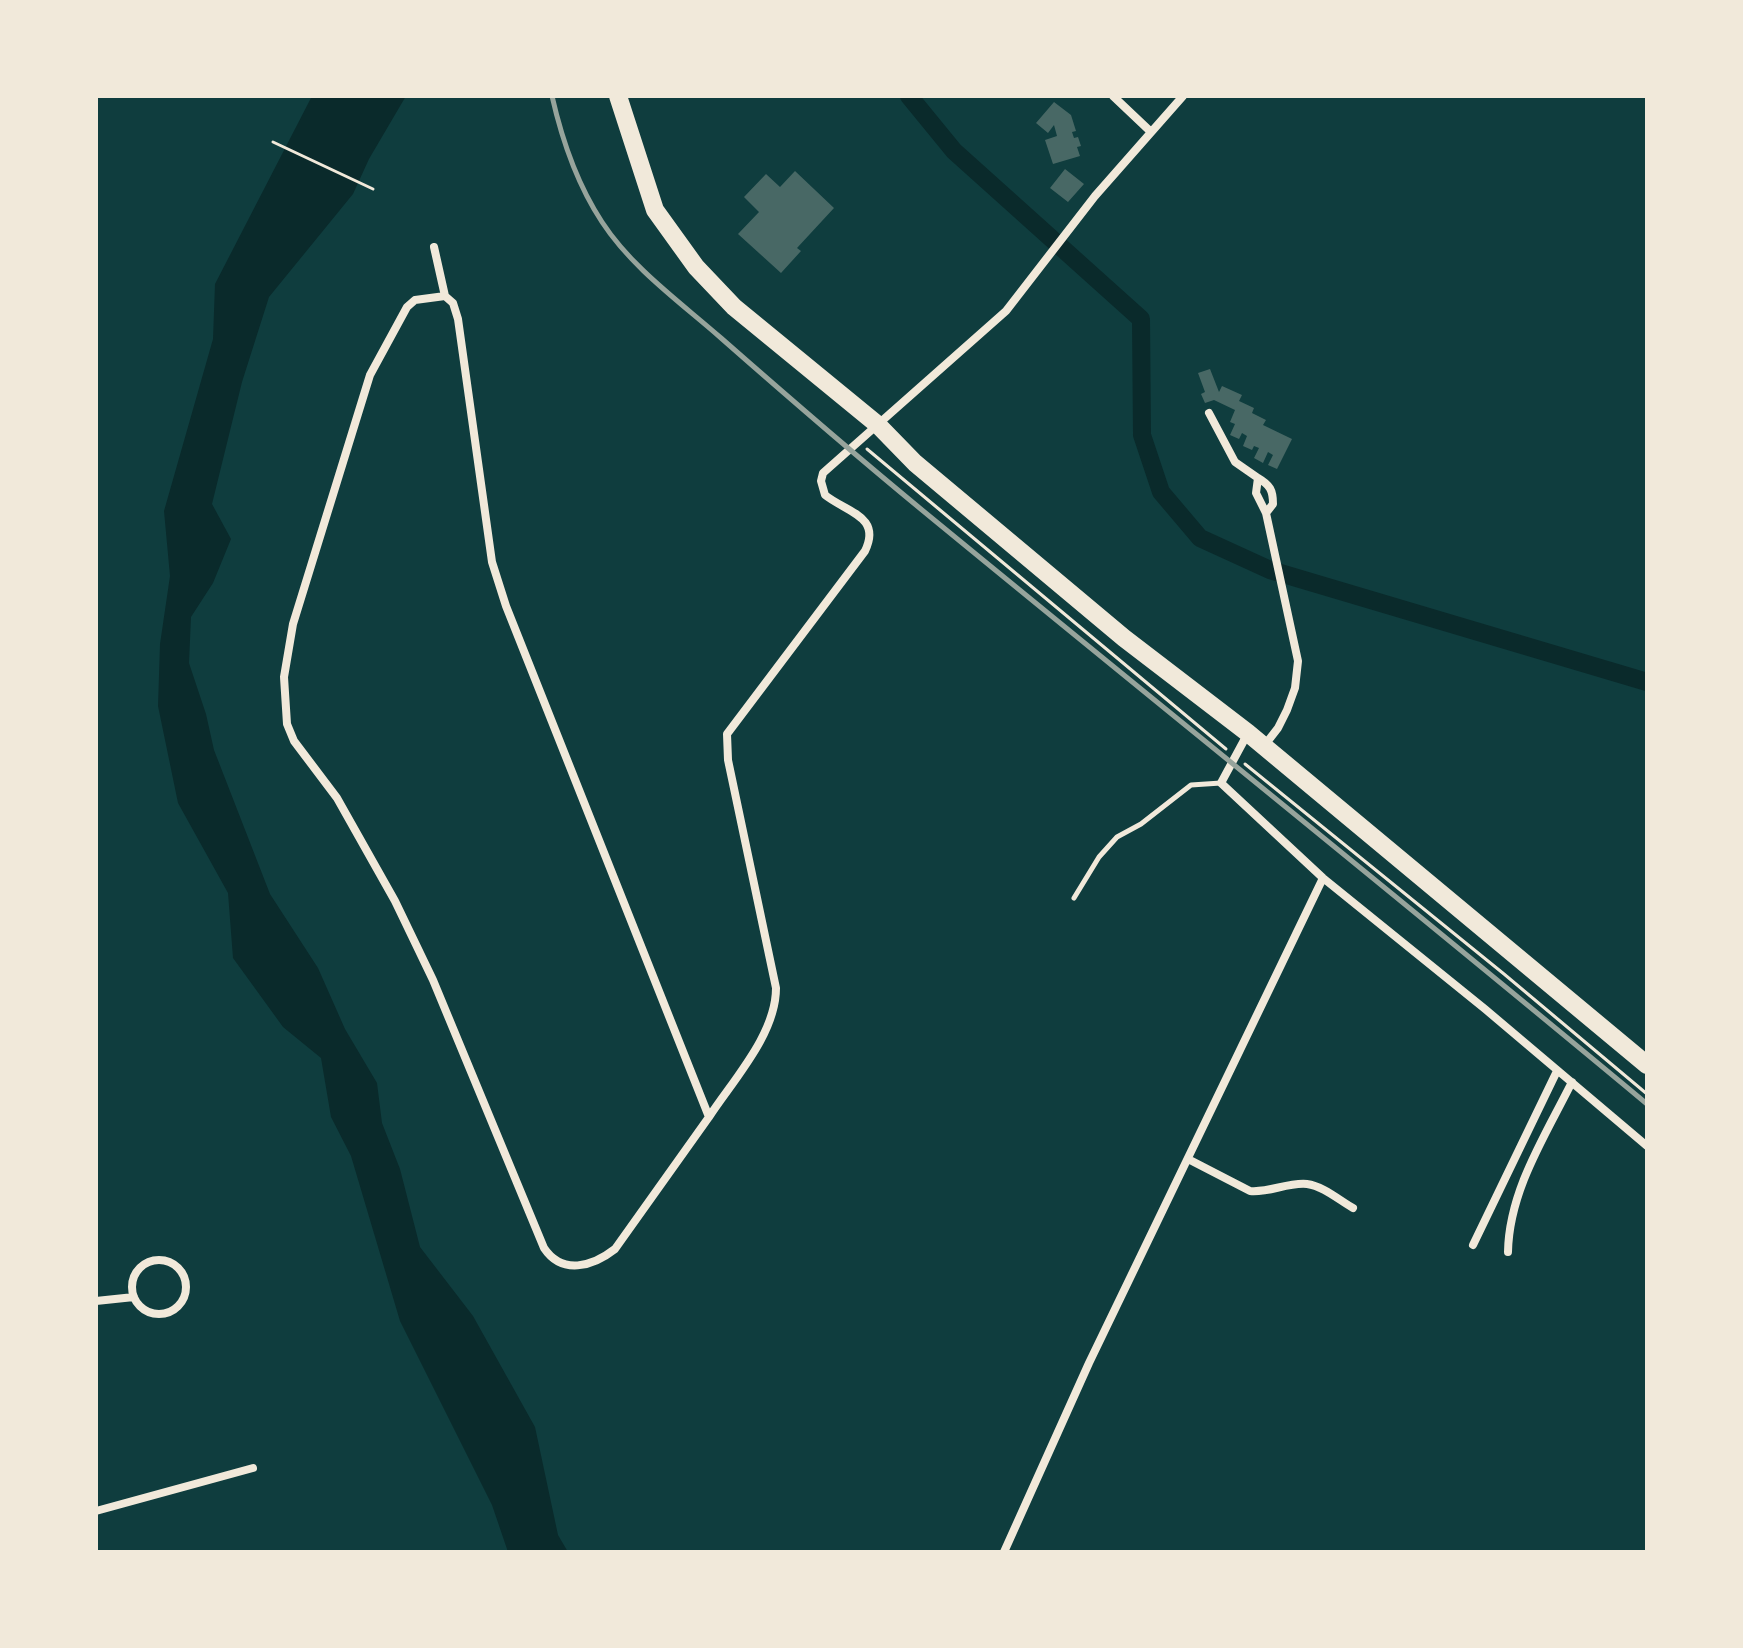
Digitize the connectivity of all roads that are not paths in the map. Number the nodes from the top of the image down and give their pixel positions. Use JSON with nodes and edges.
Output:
{"nodes":[{"id":1,"x":618,"y":96,"type":"edge"},
{"id":2,"x":1113,"y":96,"type":"edge"},
{"id":3,"x":1183,"y":96,"type":"edge"},
{"id":4,"x":1151,"y":132,"type":"junction"},
{"id":5,"x":434,"y":247,"type":"dead end"},
{"id":6,"x":445,"y":296,"type":"junction"},
{"id":7,"x":1209,"y":413,"type":"dead end"},
{"id":8,"x":878,"y":425,"type":"junction"},
{"id":9,"x":1258,"y":478,"type":"junction"},
{"id":10,"x":1266,"y":513,"type":"junction"},
{"id":11,"x":1248,"y":733,"type":"junction"},
{"id":12,"x":1264,"y":746,"type":"junction"},
{"id":13,"x":1221,"y":783,"type":"junction"},
{"id":14,"x":1323,"y":878,"type":"junction"},
{"id":15,"x":1074,"y":898,"type":"dead end"},
{"id":16,"x":1647,"y":1065,"type":"edge"},
{"id":17,"x":1557,"y":1071,"type":"junction"},
{"id":18,"x":1572,"y":1082,"type":"junction"},
{"id":19,"x":709,"y":1117,"type":"junction"},
{"id":20,"x":1647,"y":1146,"type":"edge"},
{"id":21,"x":1188,"y":1159,"type":"junction"},
{"id":22,"x":1353,"y":1208,"type":"dead end"},
{"id":23,"x":1473,"y":1245,"type":"dead end"},
{"id":24,"x":1508,"y":1252,"type":"dead end"},
{"id":25,"x":134,"y":1297,"type":"junction"},
{"id":26,"x":96,"y":1301,"type":"edge"},
{"id":27,"x":253,"y":1468,"type":"dead end"},
{"id":28,"x":96,"y":1511,"type":"edge"},
{"id":29,"x":1004,"y":1552,"type":"edge"}],
"edges":[{"from":1,"to":8,"type":"main road"},
{"from":2,"to":4,"type":"street"},
{"from":3,"to":4,"type":"street"},
{"from":4,"to":8,"type":"street"},
{"from":5,"to":6,"type":"street"},
{"from":6,"to":19,"type":"street"},
{"from":6,"to":19,"type":"street"},
{"from":7,"to":9,"type":"street"},
{"from":8,"to":11,"type":"main road"},
{"from":8,"to":19,"type":"street"},
{"from":9,"to":10,"type":"street"},
{"from":9,"to":10,"type":"street"},
{"from":10,"to":12,"type":"street"},
{"from":11,"to":12,"type":"main road"},
{"from":11,"to":13,"type":"street"},
{"from":12,"to":16,"type":"main road"},
{"from":13,"to":14,"type":"street"},
{"from":13,"to":15,"type":"lane"},
{"from":14,"to":17,"type":"street"},
{"from":14,"to":21,"type":"street"},
{"from":17,"to":18,"type":"street"},
{"from":17,"to":23,"type":"street"},
{"from":18,"to":20,"type":"street"},
{"from":18,"to":24,"type":"street"},
{"from":21,"to":22,"type":"street"},
{"from":21,"to":29,"type":"street"},
{"from":25,"to":25,"type":"street"},
{"from":25,"to":26,"type":"street"},
{"from":27,"to":28,"type":"street"}]}
